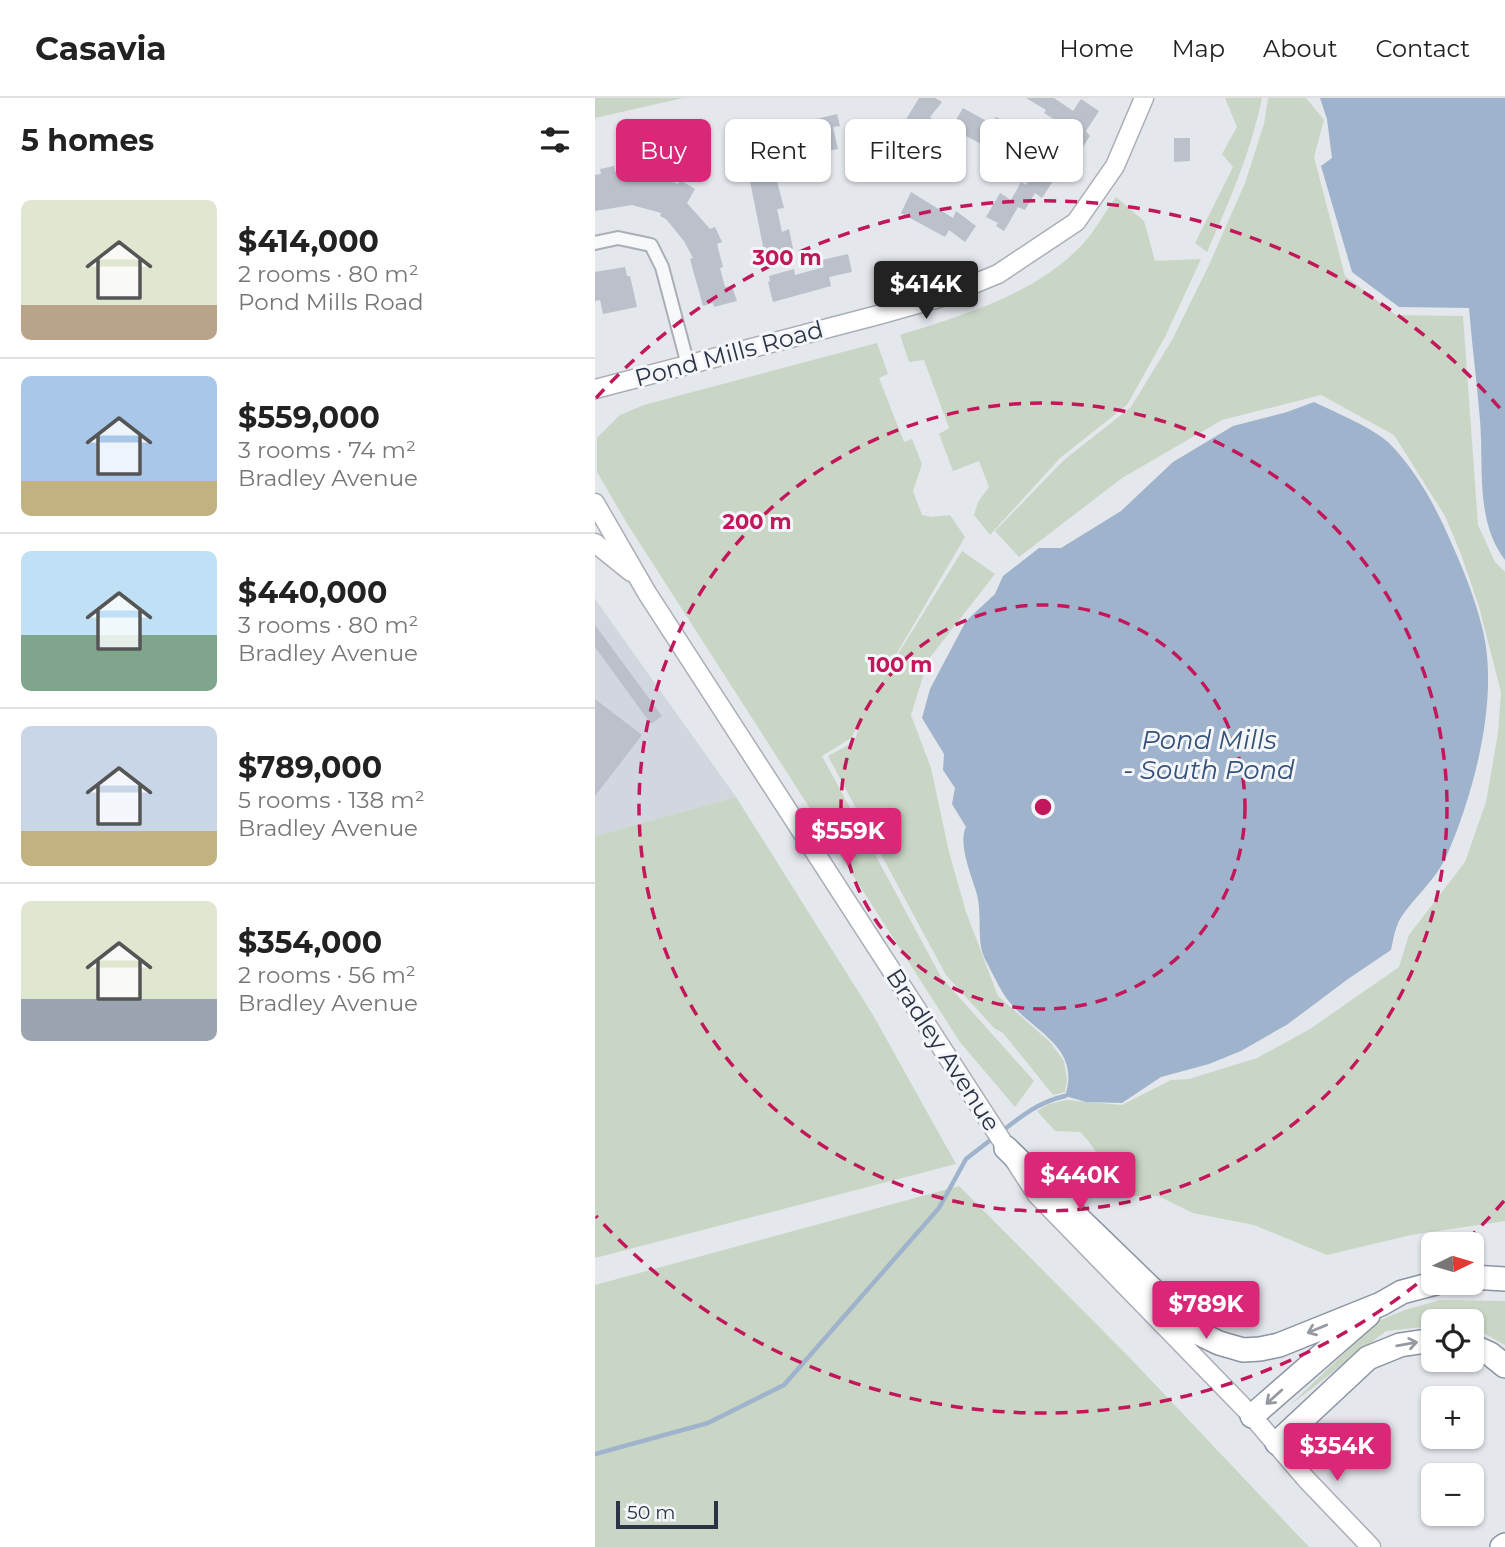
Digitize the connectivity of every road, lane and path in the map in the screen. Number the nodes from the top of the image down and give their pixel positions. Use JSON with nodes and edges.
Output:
{"nodes":[{"id":1,"x":1144,"y":98,"type":"edge"},
{"id":2,"x":595,"y":243,"type":"edge"},
{"id":3,"x":688,"y":365,"type":"junction"},
{"id":4,"x":595,"y":389,"type":"edge"},
{"id":5,"x":595,"y":503,"type":"edge"},
{"id":6,"x":595,"y":543,"type":"edge"},
{"id":7,"x":639,"y":579,"type":"junction"},
{"id":8,"x":1006,"y":1148,"type":"junction"},
{"id":9,"x":1484,"y":1278,"type":"edge"},
{"id":10,"x":1505,"y":1279,"type":"edge"},
{"id":11,"x":1421,"y":1287,"type":"edge"},
{"id":12,"x":1381,"y":1304,"type":"junction"},
{"id":13,"x":1421,"y":1342,"type":"edge"},
{"id":14,"x":1484,"y":1351,"type":"edge"},
{"id":15,"x":1505,"y":1366,"type":"edge"},
{"id":16,"x":1252,"y":1416,"type":"junction"},
{"id":17,"x":1277,"y":1443,"type":"junction"},
{"id":18,"x":1371,"y":1547,"type":"edge"}],
"edges":[{"from":1,"to":3,"type":"main road","name":"Pond Mills Road"},
{"from":2,"to":3,"type":"street"},
{"from":3,"to":4,"type":"main road","name":"Pond Mills Road"},
{"from":5,"to":7,"type":"main road"},
{"from":6,"to":7,"type":"main road","name":"Bradley Avenue"},
{"from":7,"to":8,"type":"main road","name":"Bradley Avenue"},
{"from":12,"to":8,"type":"highway","one_way":true},
{"from":8,"to":16,"type":"main road","name":"Bradley Avenue"},
{"from":9,"to":10,"type":"highway"},
{"from":11,"to":12,"type":"highway"},
{"from":12,"to":16,"type":"highway","one_way":true},
{"from":17,"to":13,"type":"highway","one_way":true},
{"from":14,"to":15,"type":"highway"},
{"from":16,"to":17,"type":"main road","name":"Bradley Avenue"},
{"from":17,"to":18,"type":"main road","name":"Bradley Avenue"}]}
